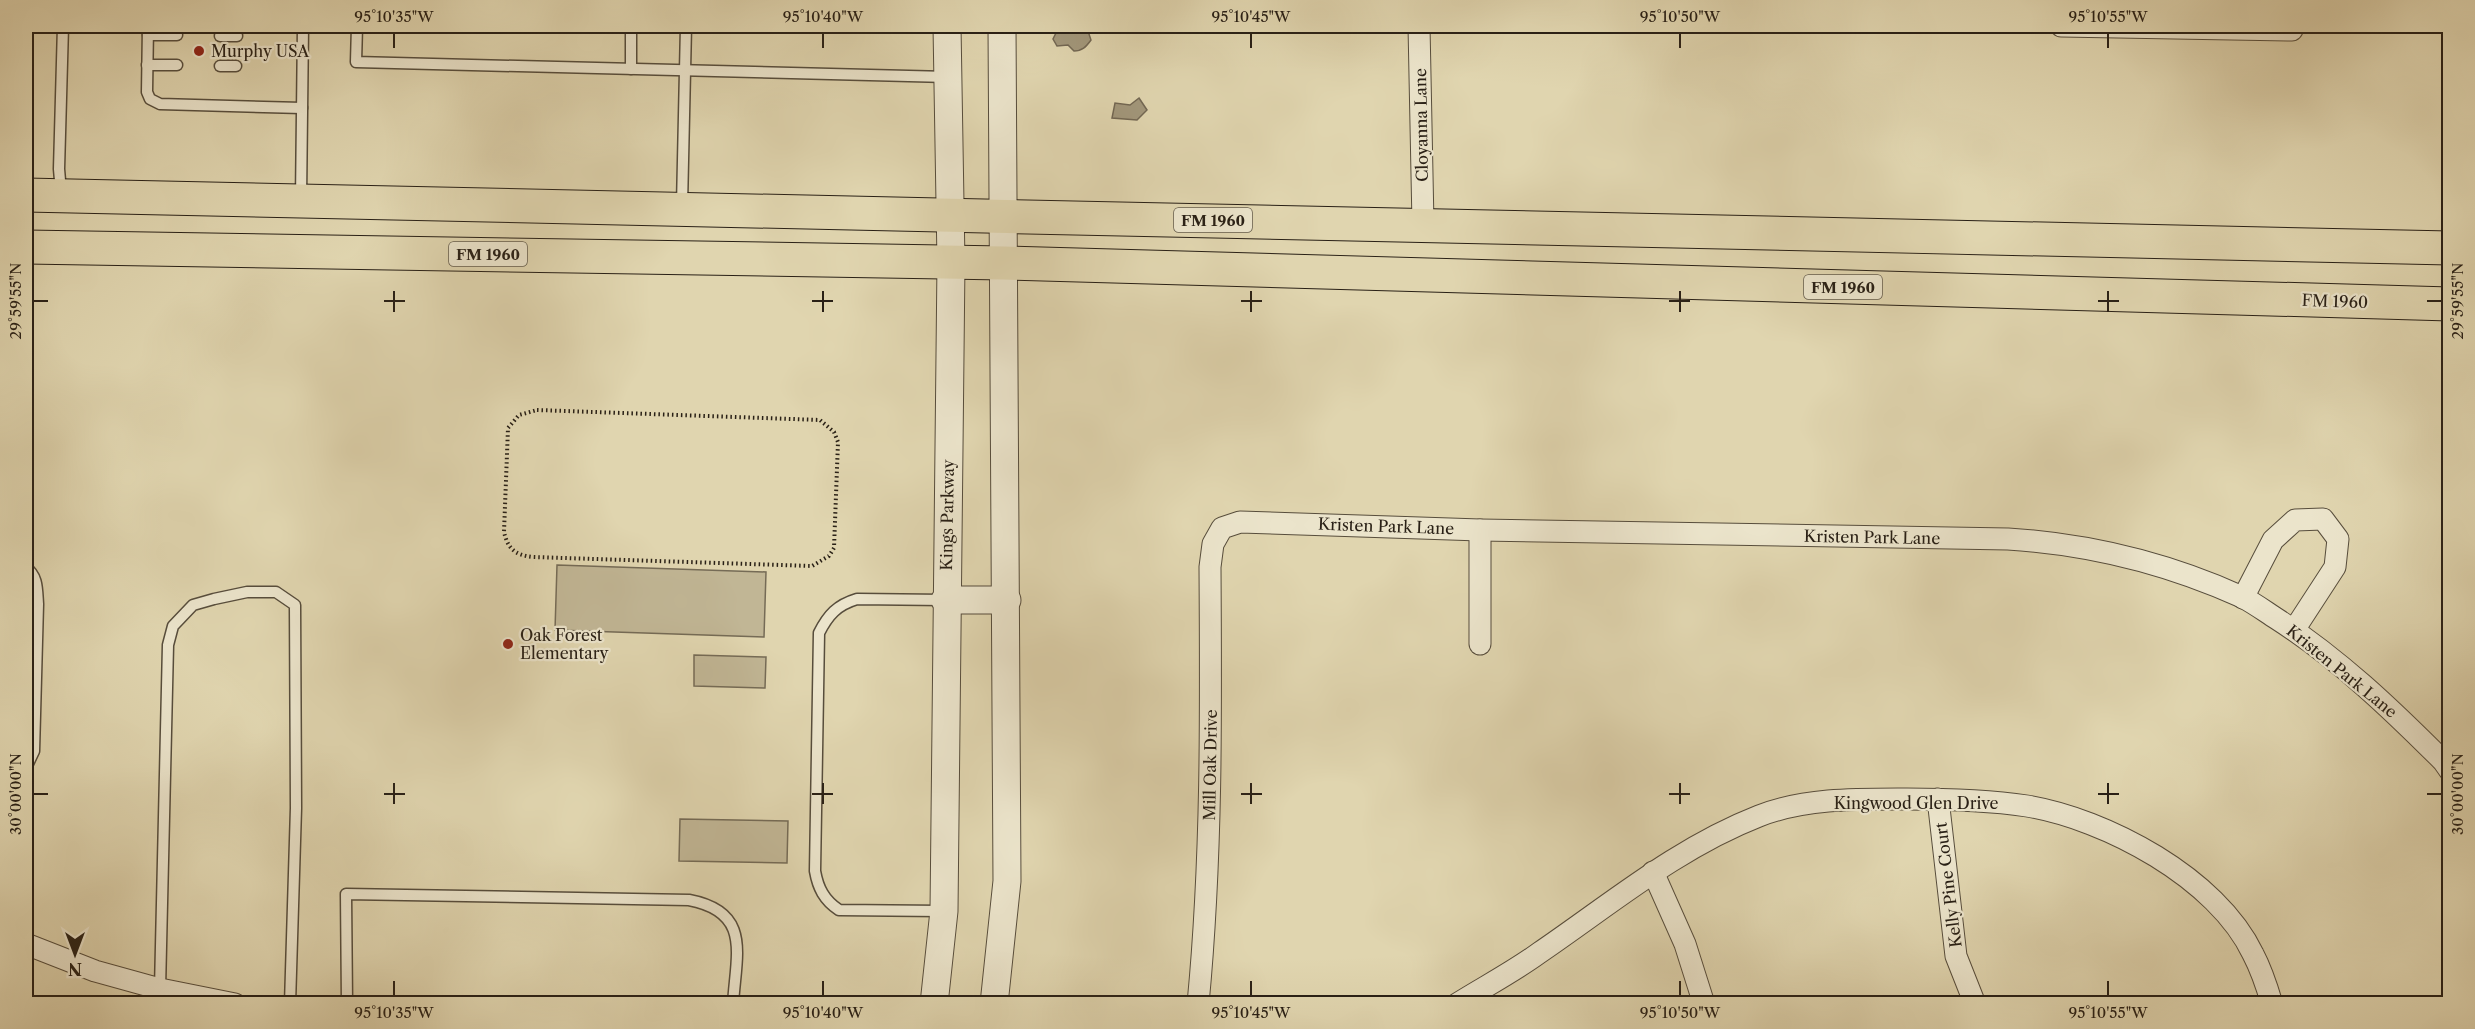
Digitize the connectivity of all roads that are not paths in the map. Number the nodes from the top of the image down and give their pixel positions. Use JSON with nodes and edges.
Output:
{"nodes":[{"id":1,"x":63,"y":26,"type":"edge"},
{"id":2,"x":303,"y":26,"type":"edge"},
{"id":3,"x":357,"y":26,"type":"edge"},
{"id":4,"x":632,"y":26,"type":"edge"},
{"id":5,"x":686,"y":26,"type":"edge"},
{"id":6,"x":947,"y":26,"type":"edge"},
{"id":7,"x":1002,"y":26,"type":"edge"},
{"id":8,"x":1419,"y":26,"type":"edge"},
{"id":9,"x":2061,"y":26,"type":"edge"},
{"id":10,"x":148,"y":30,"type":"edge"},
{"id":11,"x":2292,"y":30,"type":"dead end"},
{"id":12,"x":177,"y":35,"type":"dead end"},
{"id":13,"x":220,"y":36,"type":"dead end"},
{"id":14,"x":237,"y":36,"type":"dead end"},
{"id":15,"x":147,"y":65,"type":"junction"},
{"id":16,"x":177,"y":65,"type":"dead end"},
{"id":17,"x":220,"y":66,"type":"dead end"},
{"id":18,"x":236,"y":66,"type":"dead end"},
{"id":19,"x":631,"y":69,"type":"junction"},
{"id":20,"x":685,"y":70,"type":"junction"},
{"id":21,"x":948,"y":77,"type":"junction"},
{"id":22,"x":302,"y":108,"type":"junction"},
{"id":23,"x":26,"y":195,"type":"edge"},
{"id":24,"x":62,"y":196,"type":"junction"},
{"id":25,"x":301,"y":200,"type":"junction"},
{"id":26,"x":682,"y":209,"type":"junction"},
{"id":27,"x":950,"y":215,"type":"junction"},
{"id":28,"x":1004,"y":216,"type":"junction"},
{"id":29,"x":1423,"y":224,"type":"junction"},
{"id":30,"x":26,"y":247,"type":"edge"},
{"id":31,"x":2450,"y":248,"type":"edge"},
{"id":32,"x":951,"y":262,"type":"junction"},
{"id":33,"x":1004,"y":263,"type":"junction"},
{"id":34,"x":2450,"y":304,"type":"edge"},
{"id":35,"x":26,"y":373,"type":"edge"},
{"id":36,"x":26,"y":425,"type":"edge"},
{"id":37,"x":1222,"y":528,"type":"joint"},
{"id":38,"x":1480,"y":530,"type":"junction"},
{"id":39,"x":26,"y":568,"type":"edge"},
{"id":40,"x":2243,"y":598,"type":"junction"},
{"id":41,"x":945,"y":600,"type":"junction"},
{"id":42,"x":1007,"y":600,"type":"junction"},
{"id":43,"x":2294,"y":630,"type":"junction"},
{"id":44,"x":1480,"y":644,"type":"dead end"},
{"id":45,"x":2447,"y":763,"type":"edge"},
{"id":46,"x":26,"y":768,"type":"edge"},
{"id":47,"x":1938,"y":799,"type":"junction"},
{"id":48,"x":1653,"y":872,"type":"junction"},
{"id":49,"x":944,"y":911,"type":"junction"},
{"id":50,"x":26,"y":944,"type":"edge"},
{"id":51,"x":160,"y":989,"type":"junction"},
{"id":52,"x":235,"y":1004,"type":"edge"},
{"id":53,"x":290,"y":1004,"type":"edge"},
{"id":54,"x":346,"y":1004,"type":"edge"},
{"id":55,"x":733,"y":1004,"type":"edge"},
{"id":56,"x":934,"y":1004,"type":"edge"},
{"id":57,"x":994,"y":1004,"type":"edge"},
{"id":58,"x":1198,"y":1004,"type":"edge"},
{"id":59,"x":1457,"y":1004,"type":"edge"},
{"id":60,"x":1704,"y":1004,"type":"edge"},
{"id":61,"x":1975,"y":1004,"type":"edge"},
{"id":62,"x":2272,"y":1004,"type":"edge"}],
"edges":[{"from":1,"to":24,"type":"lane"},
{"from":2,"to":22,"type":"lane"},
{"from":3,"to":19,"type":"lane"},
{"from":4,"to":19,"type":"lane"},
{"from":5,"to":20,"type":"lane"},
{"from":6,"to":21,"type":"street","name":"Kings Parkway"},
{"from":7,"to":28,"type":"street"},
{"from":8,"to":29,"type":"street","name":"Cloyanna Lane"},
{"from":9,"to":11,"type":"street"},
{"from":10,"to":12,"type":"lane"},
{"from":10,"to":15,"type":"lane"},
{"from":13,"to":14,"type":"lane"},
{"from":15,"to":16,"type":"lane"},
{"from":15,"to":22,"type":"lane"},
{"from":17,"to":18,"type":"lane"},
{"from":19,"to":20,"type":"lane"},
{"from":20,"to":21,"type":"lane"},
{"from":20,"to":26,"type":"lane"},
{"from":21,"to":27,"type":"street","name":"Kings Parkway"},
{"from":22,"to":25,"type":"lane"},
{"from":23,"to":24,"type":"main road","name":"FM 1960","number":"FM 1960"},
{"from":24,"to":25,"type":"main road","name":"FM 1960","number":"FM 1960"},
{"from":25,"to":26,"type":"main road","name":"FM 1960","number":"FM 1960"},
{"from":26,"to":27,"type":"main road","name":"FM 1960","number":"FM 1960"},
{"from":27,"to":28,"type":"main road","name":"FM 1960","number":"FM 1960"},
{"from":27,"to":32,"type":"street","name":"Kings Parkway"},
{"from":28,"to":29,"type":"main road","name":"FM 1960","number":"FM 1960"},
{"from":28,"to":33,"type":"street"},
{"from":29,"to":31,"type":"main road","name":"FM 1960","number":"FM 1960"},
{"from":30,"to":32,"type":"main road","name":"FM 1960","number":"FM 1960"},
{"from":32,"to":33,"type":"main road","name":"FM 1960","number":"FM 1960"},
{"from":32,"to":41,"type":"street","name":"Kings Parkway"},
{"from":33,"to":34,"type":"main road","name":"FM 1960","number":"FM 1960"},
{"from":33,"to":42,"type":"street"},
{"from":35,"to":36,"type":"lane"},
{"from":37,"to":38,"type":"street","name":"Kristen Park Lane"},
{"from":37,"to":58,"type":"street","name":"Mill Oak Drive"},
{"from":38,"to":40,"type":"street","name":"Kristen Park Lane"},
{"from":38,"to":44,"type":"street"},
{"from":39,"to":46,"type":"lane"},
{"from":40,"to":43,"type":"street","name":"Kristen Park Lane"},
{"from":40,"to":43,"type":"street"},
{"from":41,"to":42,"type":"street"},
{"from":41,"to":49,"type":"street","name":"Kings Parkway"},
{"from":41,"to":49,"type":"lane"},
{"from":42,"to":57,"type":"street"},
{"from":43,"to":45,"type":"street","name":"Kristen Park Lane"},
{"from":47,"to":48,"type":"street","name":"Kingwood Glen Drive"},
{"from":47,"to":61,"type":"street","name":"Kelly Pine Court"},
{"from":47,"to":62,"type":"street","name":"Kingwood Glen Drive"},
{"from":48,"to":59,"type":"street","name":"Kingwood Glen Drive"},
{"from":48,"to":60,"type":"street"},
{"from":49,"to":56,"type":"street","name":"Kings Parkway"},
{"from":50,"to":51,"type":"street"},
{"from":51,"to":52,"type":"street"},
{"from":51,"to":53,"type":"lane"},
{"from":54,"to":55,"type":"lane"}]}
